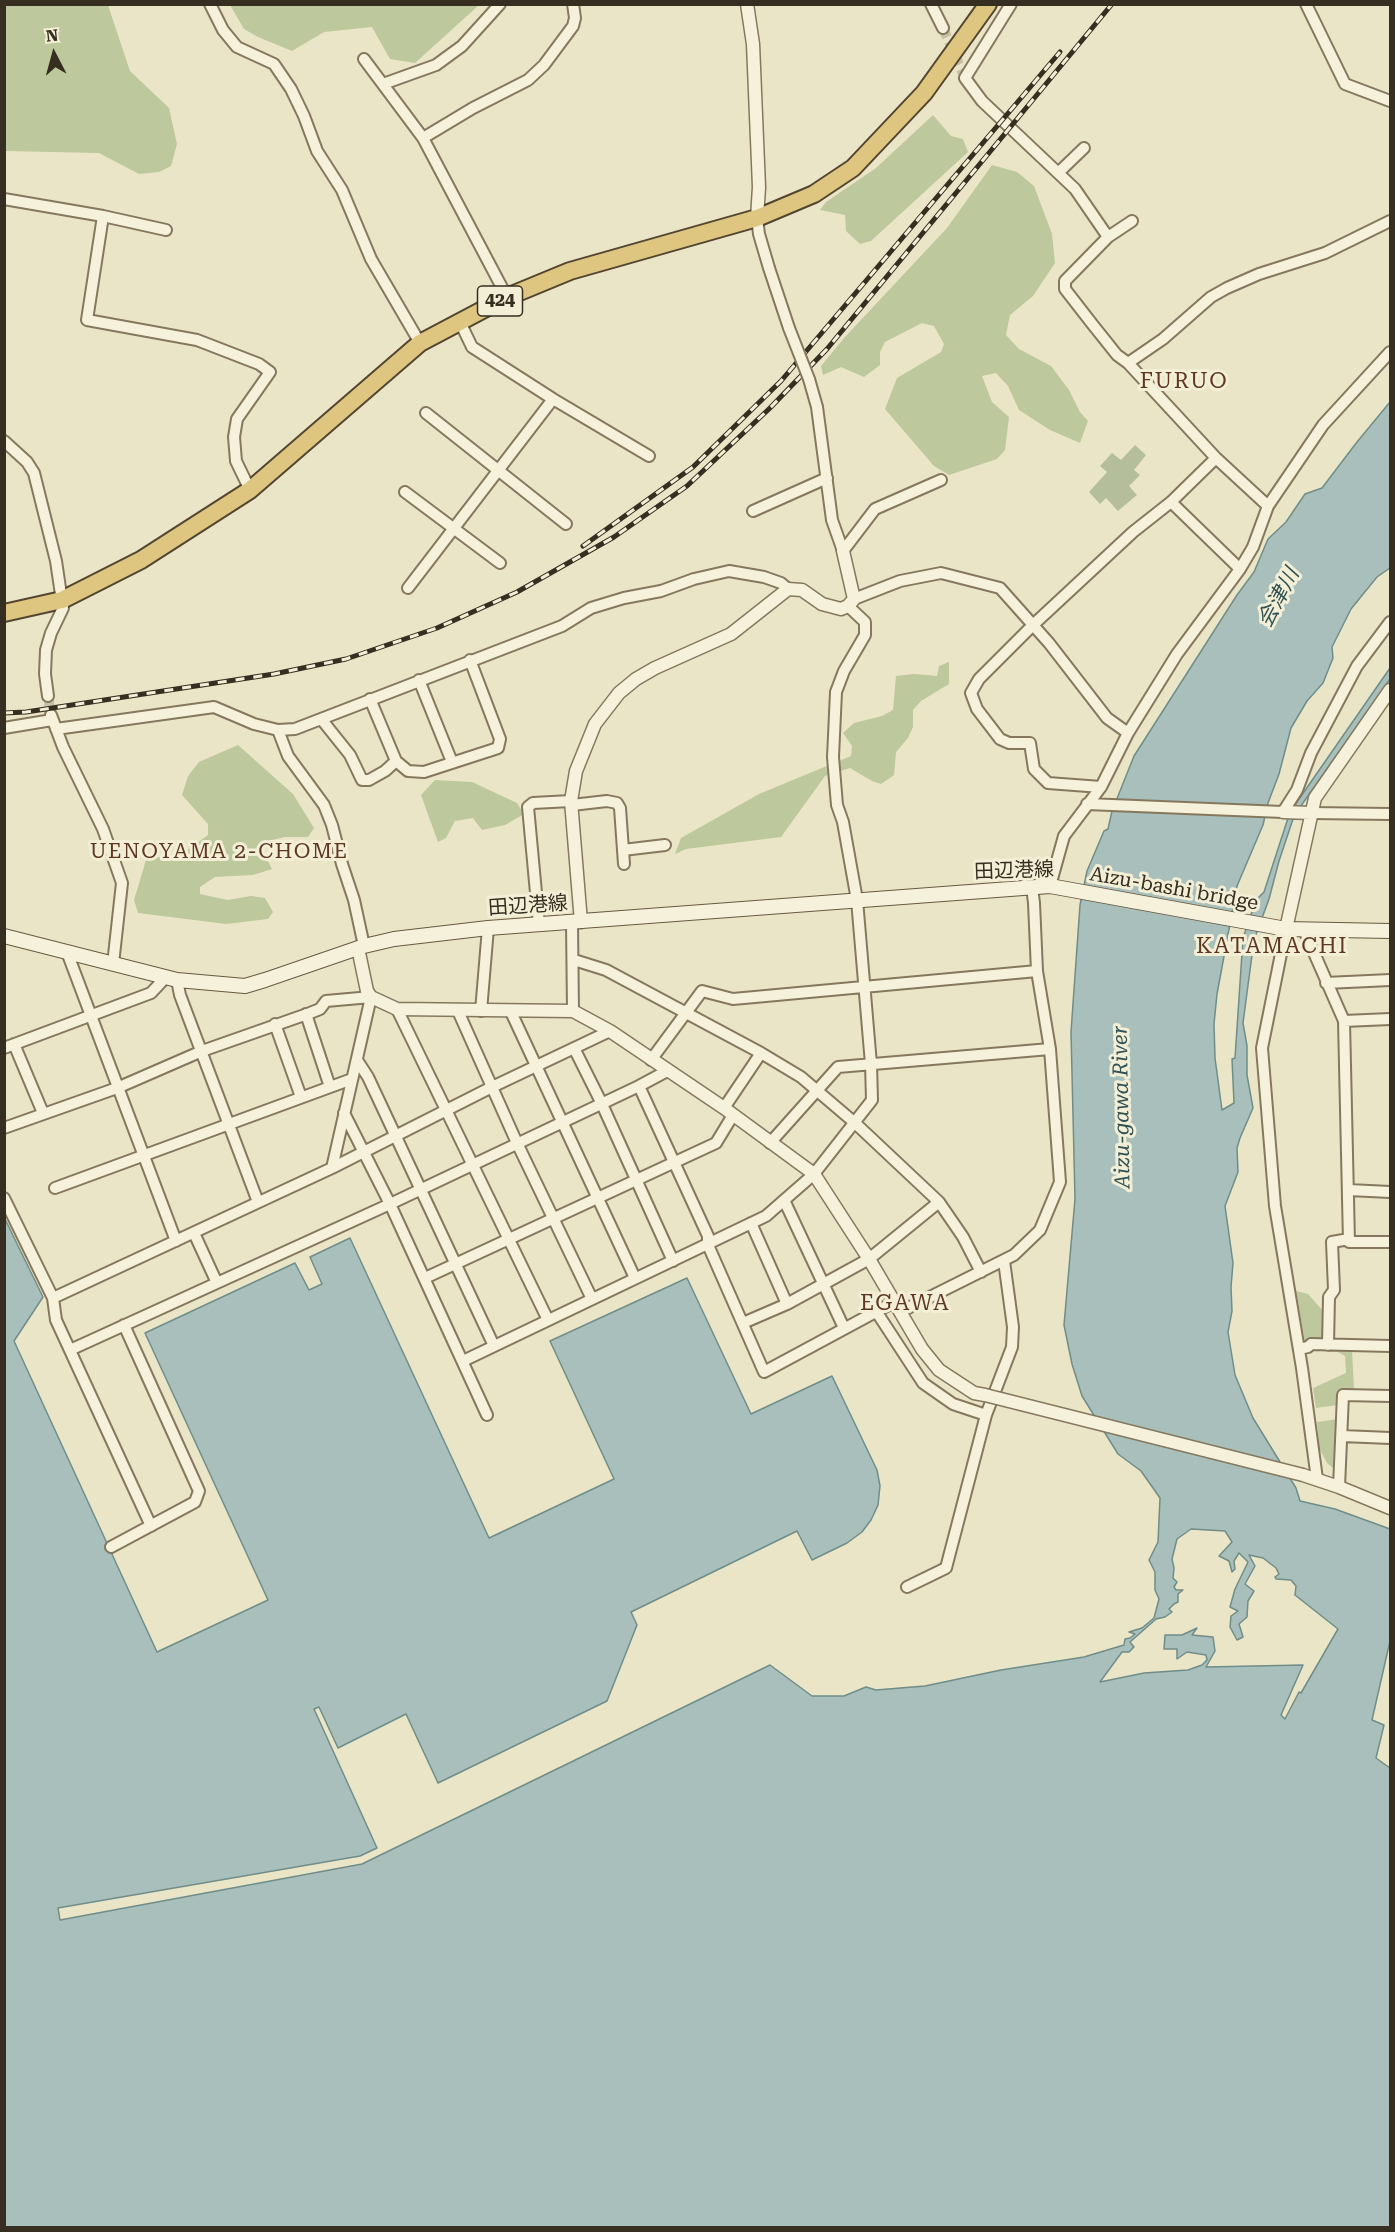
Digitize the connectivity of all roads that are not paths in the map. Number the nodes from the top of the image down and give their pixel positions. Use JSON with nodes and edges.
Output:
{"nodes":[{"id":1,"x":210,"y":4,"type":"edge"},
{"id":2,"x":500,"y":4,"type":"edge"},
{"id":3,"x":573,"y":4,"type":"edge"},
{"id":4,"x":747,"y":4,"type":"edge"},
{"id":5,"x":932,"y":4,"type":"edge"},
{"id":6,"x":988,"y":4,"type":"edge"},
{"id":7,"x":1011,"y":4,"type":"edge"},
{"id":8,"x":1306,"y":4,"type":"edge"},
{"id":9,"x":943,"y":28,"type":"tunnel mouth"},
{"id":10,"x":364,"y":59,"type":"dead end"},
{"id":11,"x":383,"y":84,"type":"junction"},
{"id":12,"x":1390,"y":101,"type":"edge"},
{"id":13,"x":423,"y":138,"type":"junction"},
{"id":14,"x":1084,"y":148,"type":"dead end"},
{"id":15,"x":1058,"y":173,"type":"junction"},
{"id":16,"x":4,"y":199,"type":"edge"},
{"id":17,"x":103,"y":216,"type":"junction"},
{"id":18,"x":757,"y":218,"type":"junction"},
{"id":19,"x":1132,"y":221,"type":"dead end"},
{"id":20,"x":1390,"y":221,"type":"edge"},
{"id":21,"x":166,"y":230,"type":"dead end"},
{"id":22,"x":1108,"y":237,"type":"junction"},
{"id":23,"x":507,"y":297,"type":"junction"},
{"id":24,"x":460,"y":322,"type":"junction"},
{"id":25,"x":420,"y":343,"type":"junction"},
{"id":26,"x":1390,"y":352,"type":"edge"},
{"id":27,"x":1128,"y":363,"type":"junction"},
{"id":28,"x":553,"y":399,"type":"junction"},
{"id":29,"x":426,"y":413,"type":"dead end"},
{"id":30,"x":4,"y":441,"type":"edge"},
{"id":31,"x":649,"y":456,"type":"dead end"},
{"id":32,"x":1216,"y":458,"type":"junction"},
{"id":33,"x":498,"y":470,"type":"junction"},
{"id":34,"x":827,"y":478,"type":"junction"},
{"id":35,"x":941,"y":480,"type":"dead end"},
{"id":36,"x":250,"y":490,"type":"junction"},
{"id":37,"x":405,"y":492,"type":"dead end"},
{"id":38,"x":1171,"y":502,"type":"junction"},
{"id":39,"x":1268,"y":506,"type":"junction"},
{"id":40,"x":753,"y":511,"type":"dead end"},
{"id":41,"x":566,"y":524,"type":"dead end"},
{"id":42,"x":454,"y":528,"type":"junction"},
{"id":43,"x":843,"y":552,"type":"junction"},
{"id":44,"x":500,"y":563,"type":"dead end"},
{"id":45,"x":1240,"y":568,"type":"junction"},
{"id":46,"x":408,"y":588,"type":"dead end"},
{"id":47,"x":788,"y":589,"type":"junction"},
{"id":48,"x":62,"y":600,"type":"junction"},
{"id":49,"x":851,"y":603,"type":"junction"},
{"id":50,"x":4,"y":613,"type":"edge"},
{"id":51,"x":1390,"y":622,"type":"edge"},
{"id":52,"x":1033,"y":625,"type":"junction"},
{"id":53,"x":470,"y":660,"type":"junction"},
{"id":54,"x":418,"y":680,"type":"junction"},
{"id":55,"x":48,"y":696,"type":"tunnel mouth"},
{"id":56,"x":1388,"y":696,"type":"edge"},
{"id":57,"x":370,"y":699,"type":"junction"},
{"id":58,"x":322,"y":720,"type":"junction"},
{"id":59,"x":53,"y":722,"type":"junction"},
{"id":60,"x":4,"y":728,"type":"edge"},
{"id":61,"x":278,"y":730,"type":"junction"},
{"id":62,"x":1128,"y":733,"type":"junction"},
{"id":63,"x":396,"y":760,"type":"junction"},
{"id":64,"x":452,"y":762,"type":"junction"},
{"id":65,"x":1101,"y":787,"type":"junction"},
{"id":66,"x":572,"y":803,"type":"junction"},
{"id":67,"x":1087,"y":804,"type":"junction"},
{"id":68,"x":1282,"y":812,"type":"junction"},
{"id":69,"x":1311,"y":813,"type":"junction"},
{"id":70,"x":1390,"y":814,"type":"edge"},
{"id":71,"x":665,"y":845,"type":"dead end"},
{"id":72,"x":623,"y":850,"type":"junction"},
{"id":73,"x":624,"y":864,"type":"dead end"},
{"id":74,"x":1050,"y":886,"type":"junction"},
{"id":75,"x":1032,"y":887,"type":"junction"},
{"id":76,"x":1067,"y":889,"type":"joint"},
{"id":77,"x":857,"y":900,"type":"junction"},
{"id":78,"x":577,"y":922,"type":"junction"},
{"id":79,"x":539,"y":925,"type":"junction"},
{"id":80,"x":488,"y":928,"type":"junction"},
{"id":81,"x":1281,"y":928,"type":"junction"},
{"id":82,"x":1304,"y":930,"type":"junction"},
{"id":83,"x":1390,"y":931,"type":"edge"},
{"id":84,"x":4,"y":936,"type":"edge"},
{"id":85,"x":361,"y":947,"type":"junction"},
{"id":86,"x":67,"y":952,"type":"junction"},
{"id":87,"x":574,"y":960,"type":"junction"},
{"id":88,"x":113,"y":964,"type":"junction"},
{"id":89,"x":1037,"y":971,"type":"junction"},
{"id":90,"x":172,"y":978,"type":"junction"},
{"id":91,"x":1390,"y":980,"type":"edge"},
{"id":92,"x":1326,"y":983,"type":"junction"},
{"id":93,"x":865,"y":988,"type":"junction"},
{"id":94,"x":372,"y":997,"type":"junction"},
{"id":95,"x":397,"y":1010,"type":"junction"},
{"id":96,"x":458,"y":1011,"type":"junction"},
{"id":97,"x":481,"y":1011,"type":"junction"},
{"id":98,"x":573,"y":1011,"type":"junction"},
{"id":99,"x":511,"y":1012,"type":"junction"},
{"id":100,"x":686,"y":1013,"type":"junction"},
{"id":101,"x":306,"y":1014,"type":"junction"},
{"id":102,"x":92,"y":1016,"type":"junction"},
{"id":103,"x":1390,"y":1019,"type":"edge"},
{"id":104,"x":1344,"y":1021,"type":"junction"},
{"id":105,"x":275,"y":1024,"type":"junction"},
{"id":106,"x":610,"y":1031,"type":"junction"},
{"id":107,"x":9,"y":1046,"type":"edge"},
{"id":108,"x":574,"y":1048,"type":"junction"},
{"id":109,"x":1050,"y":1049,"type":"junction"},
{"id":110,"x":202,"y":1051,"type":"junction"},
{"id":111,"x":761,"y":1053,"type":"junction"},
{"id":112,"x":357,"y":1060,"type":"junction"},
{"id":113,"x":651,"y":1060,"type":"junction"},
{"id":114,"x":871,"y":1064,"type":"junction"},
{"id":115,"x":535,"y":1066,"type":"junction"},
{"id":116,"x":667,"y":1071,"type":"junction"},
{"id":117,"x":352,"y":1079,"type":"junction"},
{"id":118,"x":639,"y":1086,"type":"junction"},
{"id":119,"x":330,"y":1087,"type":"junction"},
{"id":120,"x":492,"y":1087,"type":"junction"},
{"id":121,"x":117,"y":1088,"type":"junction"},
{"id":122,"x":817,"y":1091,"type":"junction"},
{"id":123,"x":301,"y":1097,"type":"junction"},
{"id":124,"x":602,"y":1102,"type":"junction"},
{"id":125,"x":446,"y":1110,"type":"junction"},
{"id":126,"x":729,"y":1112,"type":"junction"},
{"id":127,"x":43,"y":1113,"type":"junction"},
{"id":128,"x":345,"y":1113,"type":"junction"},
{"id":129,"x":562,"y":1121,"type":"junction"},
{"id":130,"x":228,"y":1124,"type":"junction"},
{"id":131,"x":855,"y":1124,"type":"junction"},
{"id":132,"x":4,"y":1128,"type":"edge"},
{"id":133,"x":396,"y":1135,"type":"junction"},
{"id":134,"x":517,"y":1143,"type":"junction"},
{"id":135,"x":770,"y":1143,"type":"junction"},
{"id":136,"x":364,"y":1150,"type":"junction"},
{"id":137,"x":143,"y":1155,"type":"junction"},
{"id":138,"x":674,"y":1163,"type":"junction"},
{"id":139,"x":472,"y":1164,"type":"junction"},
{"id":140,"x":332,"y":1168,"type":"junction"},
{"id":141,"x":814,"y":1174,"type":"junction"},
{"id":142,"x":636,"y":1180,"type":"junction"},
{"id":143,"x":55,"y":1188,"type":"dead end"},
{"id":144,"x":421,"y":1189,"type":"junction"},
{"id":145,"x":1349,"y":1190,"type":"junction"},
{"id":146,"x":1390,"y":1192,"type":"edge"},
{"id":147,"x":4,"y":1198,"type":"edge"},
{"id":148,"x":598,"y":1198,"type":"junction"},
{"id":149,"x":784,"y":1200,"type":"junction"},
{"id":150,"x":258,"y":1202,"type":"junction"},
{"id":151,"x":939,"y":1202,"type":"junction"},
{"id":152,"x":390,"y":1204,"type":"junction"},
{"id":153,"x":554,"y":1217,"type":"junction"},
{"id":154,"x":750,"y":1223,"type":"junction"},
{"id":155,"x":194,"y":1233,"type":"junction"},
{"id":156,"x":509,"y":1238,"type":"junction"},
{"id":157,"x":1349,"y":1239,"type":"junction"},
{"id":158,"x":176,"y":1241,"type":"junction"},
{"id":159,"x":1390,"y":1242,"type":"edge"},
{"id":160,"x":708,"y":1245,"type":"junction"},
{"id":161,"x":868,"y":1259,"type":"junction"},
{"id":162,"x":673,"y":1261,"type":"junction"},
{"id":163,"x":1004,"y":1261,"type":"junction"},
{"id":164,"x":456,"y":1264,"type":"junction"},
{"id":165,"x":981,"y":1272,"type":"junction"},
{"id":166,"x":425,"y":1278,"type":"junction"},
{"id":167,"x":635,"y":1278,"type":"junction"},
{"id":168,"x":216,"y":1283,"type":"junction"},
{"id":169,"x":823,"y":1283,"type":"junction"},
{"id":170,"x":53,"y":1298,"type":"junction"},
{"id":171,"x":592,"y":1299,"type":"junction"},
{"id":172,"x":788,"y":1304,"type":"junction"},
{"id":173,"x":897,"y":1307,"type":"junction"},
{"id":174,"x":876,"y":1311,"type":"junction"},
{"id":175,"x":548,"y":1320,"type":"junction"},
{"id":176,"x":743,"y":1323,"type":"junction"},
{"id":177,"x":124,"y":1325,"type":"junction"},
{"id":178,"x":844,"y":1328,"type":"junction"},
{"id":179,"x":1328,"y":1345,"type":"junction"},
{"id":180,"x":494,"y":1346,"type":"junction"},
{"id":181,"x":1390,"y":1346,"type":"edge"},
{"id":182,"x":1299,"y":1348,"type":"junction"},
{"id":183,"x":70,"y":1350,"type":"junction"},
{"id":184,"x":463,"y":1361,"type":"junction"},
{"id":185,"x":1390,"y":1396,"type":"edge"},
{"id":186,"x":487,"y":1415,"type":"dead end"},
{"id":187,"x":986,"y":1415,"type":"junction"},
{"id":188,"x":1342,"y":1436,"type":"junction"},
{"id":189,"x":1390,"y":1438,"type":"edge"},
{"id":190,"x":1317,"y":1479,"type":"junction"},
{"id":191,"x":1339,"y":1487,"type":"junction"},
{"id":192,"x":1390,"y":1508,"type":"edge"},
{"id":193,"x":151,"y":1526,"type":"junction"},
{"id":194,"x":111,"y":1547,"type":"dead end"},
{"id":195,"x":907,"y":1587,"type":"dead end"}],
"edges":[{"from":1,"to":25,"type":"street"},
{"from":2,"to":11,"type":"street"},
{"from":3,"to":13,"type":"street"},
{"from":4,"to":18,"type":"street"},
{"from":5,"to":9,"type":"street"},
{"from":6,"to":18,"type":"highway","number":"424"},
{"from":7,"to":15,"type":"street"},
{"from":8,"to":12,"type":"street"},
{"from":10,"to":11,"type":"street"},
{"from":11,"to":13,"type":"street"},
{"from":13,"to":23,"type":"street"},
{"from":14,"to":15,"type":"street"},
{"from":15,"to":22,"type":"street"},
{"from":16,"to":17,"type":"street"},
{"from":17,"to":21,"type":"street"},
{"from":17,"to":36,"type":"street"},
{"from":18,"to":23,"type":"highway","number":"424"},
{"from":18,"to":34,"type":"street","bridge":true},
{"from":19,"to":22,"type":"street"},
{"from":20,"to":27,"type":"street"},
{"from":22,"to":27,"type":"street"},
{"from":23,"to":24,"type":"highway","number":"424"},
{"from":24,"to":25,"type":"highway","number":"424"},
{"from":24,"to":28,"type":"street"},
{"from":25,"to":36,"type":"highway","number":"424"},
{"from":26,"to":39,"type":"street"},
{"from":27,"to":32,"type":"street"},
{"from":28,"to":31,"type":"street"},
{"from":28,"to":33,"type":"street"},
{"from":29,"to":33,"type":"street"},
{"from":30,"to":48,"type":"street"},
{"from":32,"to":38,"type":"street"},
{"from":32,"to":39,"type":"street"},
{"from":33,"to":41,"type":"street"},
{"from":33,"to":42,"type":"street"},
{"from":34,"to":40,"type":"street"},
{"from":34,"to":43,"type":"street"},
{"from":35,"to":43,"type":"street"},
{"from":36,"to":48,"type":"highway","number":"424"},
{"from":37,"to":42,"type":"street"},
{"from":38,"to":45,"type":"street"},
{"from":38,"to":52,"type":"street"},
{"from":39,"to":45,"type":"street"},
{"from":42,"to":44,"type":"street"},
{"from":42,"to":46,"type":"street"},
{"from":43,"to":49,"type":"street"},
{"from":45,"to":62,"type":"street"},
{"from":47,"to":49,"type":"street"},
{"from":47,"to":53,"type":"street"},
{"from":47,"to":66,"type":"street"},
{"from":48,"to":50,"type":"highway","number":"424"},
{"from":48,"to":55,"type":"street"},
{"from":49,"to":52,"type":"street"},
{"from":49,"to":77,"type":"street"},
{"from":51,"to":68,"type":"street"},
{"from":52,"to":62,"type":"street"},
{"from":52,"to":65,"type":"street"},
{"from":53,"to":54,"type":"street"},
{"from":53,"to":64,"type":"street"},
{"from":54,"to":57,"type":"street"},
{"from":54,"to":64,"type":"street"},
{"from":56,"to":69,"type":"street"},
{"from":57,"to":58,"type":"street"},
{"from":57,"to":63,"type":"street"},
{"from":58,"to":61,"type":"street"},
{"from":58,"to":63,"type":"street"},
{"from":59,"to":60,"type":"street"},
{"from":59,"to":61,"type":"street"},
{"from":59,"to":88,"type":"street"},
{"from":61,"to":85,"type":"street"},
{"from":62,"to":65,"type":"street"},
{"from":63,"to":64,"type":"street"},
{"from":65,"to":67,"type":"street"},
{"from":66,"to":72,"type":"street"},
{"from":66,"to":78,"type":"street"},
{"from":66,"to":79,"type":"street"},
{"from":67,"to":68,"type":"street"},
{"from":67,"to":74,"type":"street"},
{"from":68,"to":69,"type":"street"},
{"from":69,"to":70,"type":"street"},
{"from":69,"to":81,"type":"street"},
{"from":71,"to":72,"type":"street"},
{"from":72,"to":73,"type":"street"},
{"from":74,"to":75,"type":"main road","name":"田辺港線"},
{"from":74,"to":76,"type":"main road","name":"田辺港線"},
{"from":75,"to":77,"type":"main road","name":"田辺港線"},
{"from":75,"to":89,"type":"street"},
{"from":76,"to":81,"type":"main road","name":"Aizu-bashi bridge"},
{"from":77,"to":78,"type":"main road","name":"田辺港線"},
{"from":77,"to":93,"type":"street"},
{"from":78,"to":79,"type":"main road","name":"田辺港線"},
{"from":78,"to":87,"type":"street"},
{"from":79,"to":80,"type":"main road","name":"田辺港線"},
{"from":80,"to":85,"type":"main road","name":"田辺港線"},
{"from":80,"to":97,"type":"street"},
{"from":81,"to":82,"type":"main road"},
{"from":81,"to":182,"type":"street"},
{"from":82,"to":83,"type":"main road"},
{"from":82,"to":92,"type":"street"},
{"from":84,"to":86,"type":"main road","name":"田辺港線"},
{"from":85,"to":90,"type":"main road","name":"田辺港線"},
{"from":85,"to":94,"type":"street"},
{"from":86,"to":88,"type":"main road","name":"田辺港線"},
{"from":86,"to":102,"type":"street"},
{"from":87,"to":98,"type":"street"},
{"from":87,"to":100,"type":"street"},
{"from":88,"to":90,"type":"main road","name":"田辺港線"},
{"from":89,"to":93,"type":"street"},
{"from":89,"to":109,"type":"street"},
{"from":90,"to":102,"type":"street"},
{"from":90,"to":110,"type":"street"},
{"from":91,"to":92,"type":"street"},
{"from":92,"to":104,"type":"street"},
{"from":93,"to":100,"type":"street"},
{"from":93,"to":114,"type":"street"},
{"from":94,"to":95,"type":"street"},
{"from":94,"to":101,"type":"street"},
{"from":94,"to":112,"type":"street"},
{"from":95,"to":96,"type":"street"},
{"from":95,"to":125,"type":"street"},
{"from":96,"to":97,"type":"street"},
{"from":96,"to":120,"type":"street"},
{"from":97,"to":99,"type":"street"},
{"from":98,"to":99,"type":"street"},
{"from":98,"to":106,"type":"street"},
{"from":99,"to":115,"type":"street"},
{"from":100,"to":111,"type":"street"},
{"from":100,"to":113,"type":"street"},
{"from":101,"to":105,"type":"street"},
{"from":101,"to":119,"type":"street"},
{"from":102,"to":107,"type":"street"},
{"from":102,"to":121,"type":"street"},
{"from":103,"to":104,"type":"street"},
{"from":104,"to":145,"type":"street"},
{"from":105,"to":110,"type":"street"},
{"from":105,"to":123,"type":"street"},
{"from":106,"to":108,"type":"street"},
{"from":106,"to":113,"type":"street"},
{"from":107,"to":127,"type":"street"},
{"from":108,"to":115,"type":"street"},
{"from":108,"to":124,"type":"street"},
{"from":109,"to":114,"type":"street"},
{"from":109,"to":163,"type":"street"},
{"from":110,"to":121,"type":"street"},
{"from":110,"to":130,"type":"street"},
{"from":111,"to":122,"type":"street"},
{"from":111,"to":126,"type":"street"},
{"from":112,"to":117,"type":"street"},
{"from":112,"to":133,"type":"street"},
{"from":113,"to":116,"type":"street"},
{"from":114,"to":122,"type":"street"},
{"from":114,"to":131,"type":"street"},
{"from":115,"to":120,"type":"street"},
{"from":115,"to":129,"type":"street"},
{"from":116,"to":118,"type":"street"},
{"from":116,"to":126,"type":"street"},
{"from":117,"to":119,"type":"street"},
{"from":117,"to":128,"type":"street"},
{"from":118,"to":124,"type":"street"},
{"from":118,"to":138,"type":"street"},
{"from":119,"to":123,"type":"street"},
{"from":120,"to":125,"type":"street"},
{"from":120,"to":134,"type":"street"},
{"from":121,"to":127,"type":"street"},
{"from":121,"to":137,"type":"street"},
{"from":122,"to":131,"type":"street"},
{"from":122,"to":135,"type":"street"},
{"from":123,"to":130,"type":"street"},
{"from":124,"to":129,"type":"street"},
{"from":124,"to":142,"type":"street"},
{"from":125,"to":133,"type":"street"},
{"from":125,"to":139,"type":"street"},
{"from":126,"to":135,"type":"street"},
{"from":126,"to":138,"type":"street"},
{"from":127,"to":132,"type":"street"},
{"from":128,"to":136,"type":"street"},
{"from":128,"to":140,"type":"street"},
{"from":129,"to":134,"type":"street"},
{"from":129,"to":148,"type":"street"},
{"from":130,"to":137,"type":"street"},
{"from":130,"to":150,"type":"street"},
{"from":131,"to":141,"type":"street"},
{"from":131,"to":151,"type":"street"},
{"from":133,"to":136,"type":"street"},
{"from":133,"to":144,"type":"street"},
{"from":134,"to":139,"type":"street"},
{"from":134,"to":153,"type":"street"},
{"from":135,"to":141,"type":"street"},
{"from":136,"to":140,"type":"street"},
{"from":136,"to":152,"type":"street"},
{"from":137,"to":143,"type":"street"},
{"from":137,"to":158,"type":"street"},
{"from":138,"to":142,"type":"street"},
{"from":138,"to":160,"type":"street"},
{"from":139,"to":144,"type":"street"},
{"from":139,"to":156,"type":"street"},
{"from":140,"to":150,"type":"street"},
{"from":141,"to":149,"type":"street"},
{"from":141,"to":161,"type":"street"},
{"from":142,"to":148,"type":"street"},
{"from":142,"to":162,"type":"street"},
{"from":144,"to":152,"type":"street"},
{"from":144,"to":164,"type":"street"},
{"from":145,"to":146,"type":"street"},
{"from":145,"to":157,"type":"street"},
{"from":147,"to":170,"type":"street"},
{"from":148,"to":153,"type":"street"},
{"from":148,"to":167,"type":"street"},
{"from":149,"to":154,"type":"street"},
{"from":149,"to":169,"type":"street"},
{"from":150,"to":155,"type":"street"},
{"from":151,"to":161,"type":"street"},
{"from":151,"to":165,"type":"street"},
{"from":152,"to":166,"type":"street"},
{"from":152,"to":168,"type":"street"},
{"from":153,"to":156,"type":"street"},
{"from":153,"to":171,"type":"street"},
{"from":154,"to":160,"type":"street"},
{"from":154,"to":172,"type":"street"},
{"from":155,"to":158,"type":"street"},
{"from":155,"to":168,"type":"street"},
{"from":156,"to":164,"type":"street"},
{"from":156,"to":175,"type":"street"},
{"from":157,"to":159,"type":"street"},
{"from":157,"to":179,"type":"street"},
{"from":158,"to":170,"type":"street"},
{"from":160,"to":162,"type":"street"},
{"from":160,"to":176,"type":"street"},
{"from":161,"to":169,"type":"street"},
{"from":161,"to":173,"type":"street"},
{"from":162,"to":167,"type":"street"},
{"from":163,"to":165,"type":"street"},
{"from":163,"to":187,"type":"street"},
{"from":164,"to":166,"type":"street"},
{"from":164,"to":180,"type":"street"},
{"from":165,"to":173,"type":"street"},
{"from":166,"to":184,"type":"street"},
{"from":167,"to":171,"type":"street"},
{"from":168,"to":177,"type":"street"},
{"from":169,"to":172,"type":"street"},
{"from":169,"to":178,"type":"street"},
{"from":170,"to":183,"type":"street"},
{"from":171,"to":175,"type":"street"},
{"from":172,"to":176,"type":"street"},
{"from":173,"to":174,"type":"street"},
{"from":173,"to":190,"type":"street","bridge":true},
{"from":174,"to":178,"type":"street"},
{"from":174,"to":187,"type":"street"},
{"from":175,"to":180,"type":"street"},
{"from":176,"to":178,"type":"street"},
{"from":177,"to":183,"type":"street"},
{"from":177,"to":193,"type":"street"},
{"from":179,"to":181,"type":"street"},
{"from":179,"to":182,"type":"street"},
{"from":180,"to":184,"type":"street"},
{"from":182,"to":190,"type":"street"},
{"from":183,"to":193,"type":"street"},
{"from":184,"to":186,"type":"street"},
{"from":185,"to":188,"type":"street"},
{"from":187,"to":195,"type":"street"},
{"from":188,"to":189,"type":"street"},
{"from":188,"to":191,"type":"street"},
{"from":190,"to":191,"type":"street"},
{"from":191,"to":192,"type":"street"},
{"from":193,"to":194,"type":"street"}]}
